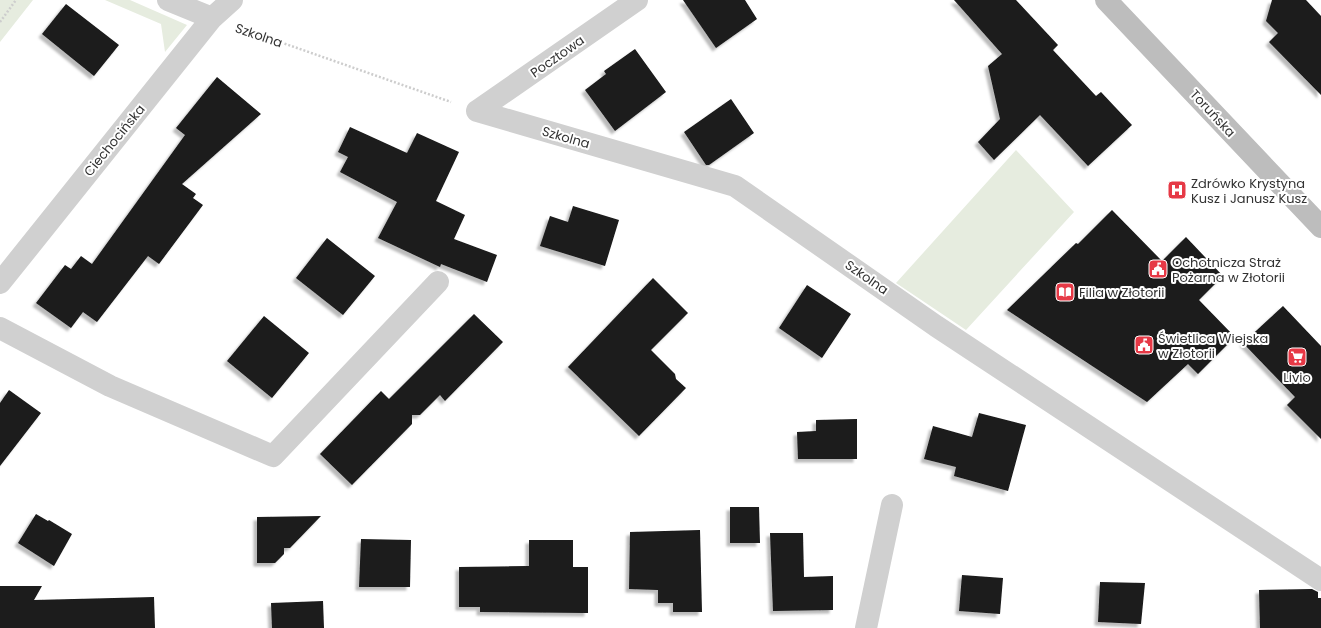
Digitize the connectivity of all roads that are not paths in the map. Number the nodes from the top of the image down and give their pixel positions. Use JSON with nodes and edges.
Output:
{"nodes":[{"id":1,"x":168,"y":0,"type":"edge"},
{"id":2,"x":232,"y":0,"type":"edge"},
{"id":3,"x":638,"y":0,"type":"edge"},
{"id":4,"x":1106,"y":0,"type":"edge"},
{"id":5,"x":212,"y":18,"type":"junction"},
{"id":6,"x":477,"y":111,"type":"joint"},
{"id":7,"x":1321,"y":227,"type":"edge"},
{"id":8,"x":438,"y":282,"type":"dead end"},
{"id":9,"x":0,"y":283,"type":"edge"},
{"id":10,"x":0,"y":328,"type":"edge"},
{"id":11,"x":892,"y":505,"type":"dead end"},
{"id":12,"x":1321,"y":580,"type":"edge"},
{"id":13,"x":866,"y":628,"type":"edge"}],
"edges":[{"from":1,"to":5,"type":"street"},
{"from":2,"to":5,"type":"street","name":"Ciechocińska"},
{"from":3,"to":6,"type":"street","name":"Pocztowa"},
{"from":4,"to":7,"type":"main road","name":"Toruńska"},
{"from":5,"to":9,"type":"street","name":"Ciechocińska"},
{"from":6,"to":12,"type":"street","name":"Szkolna"},
{"from":8,"to":10,"type":"street"},
{"from":11,"to":13,"type":"street"}]}
